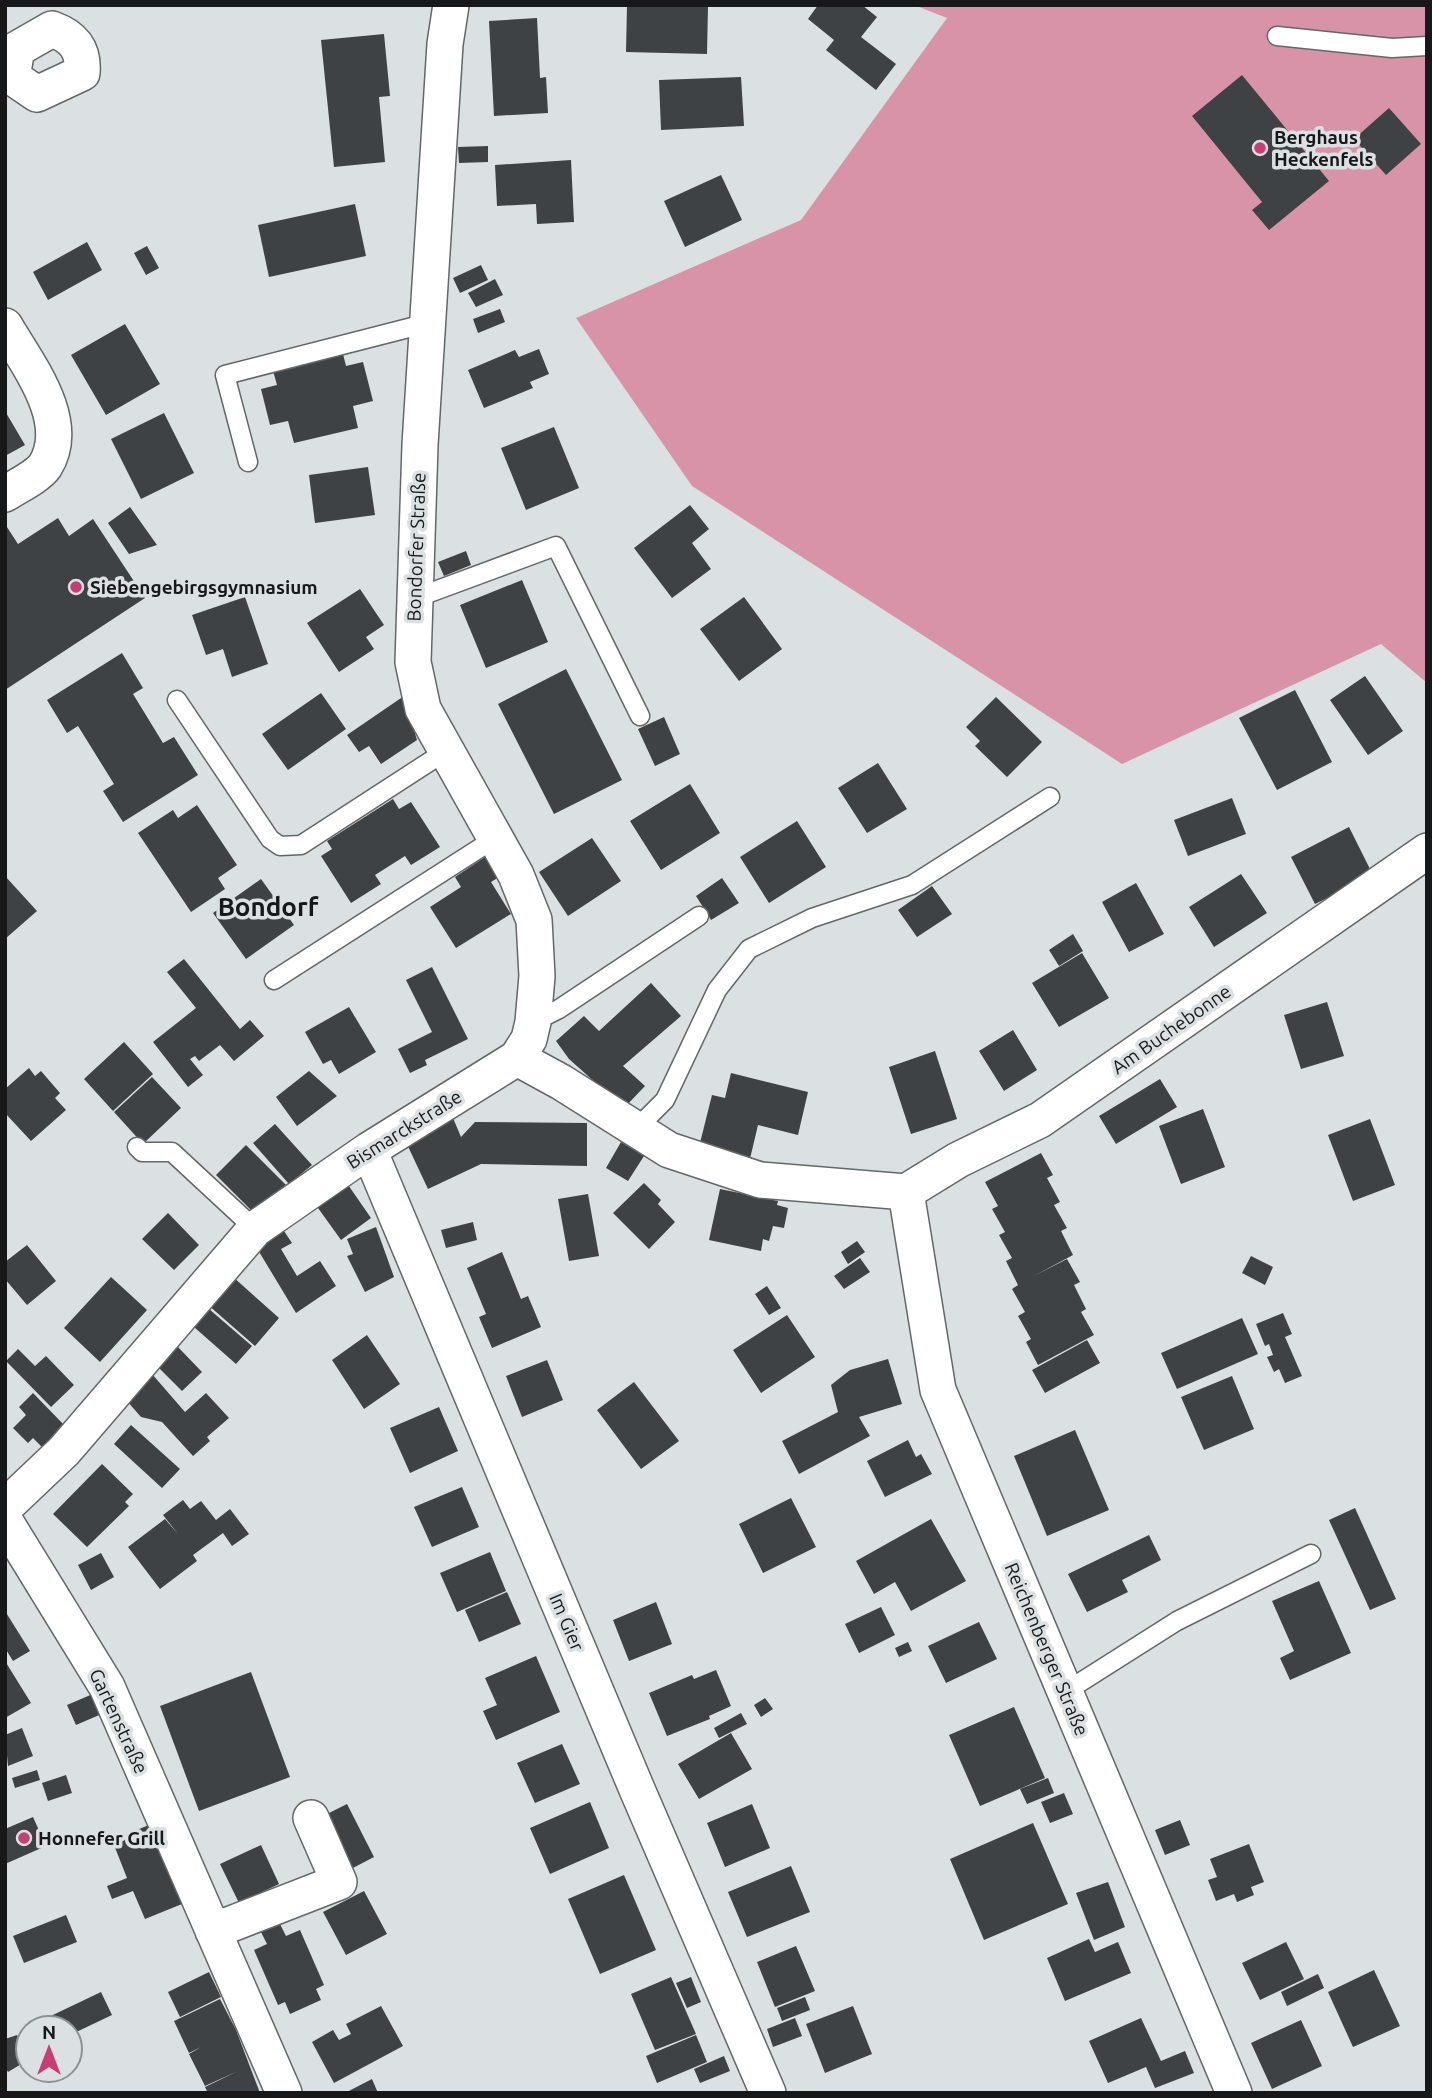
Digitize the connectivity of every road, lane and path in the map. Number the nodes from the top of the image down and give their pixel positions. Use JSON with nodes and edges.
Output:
{"nodes":[{"id":1,"x":451,"y":5,"type":"edge"},
{"id":2,"x":1277,"y":36,"type":"dead end"},
{"id":3,"x":1427,"y":46,"type":"edge"},
{"id":4,"x":428,"y":323,"type":"junction"},
{"id":5,"x":5,"y":326,"type":"edge"},
{"id":6,"x":248,"y":462,"type":"dead end"},
{"id":7,"x":5,"y":494,"type":"edge"},
{"id":8,"x":413,"y":599,"type":"junction"},
{"id":9,"x":177,"y":701,"type":"dead end"},
{"id":10,"x":640,"y":716,"type":"dead end"},
{"id":11,"x":446,"y":751,"type":"junction"},
{"id":12,"x":1050,"y":796,"type":"dead end"},
{"id":13,"x":494,"y":839,"type":"junction"},
{"id":14,"x":1427,"y":851,"type":"edge"},
{"id":15,"x":699,"y":916,"type":"dead end"},
{"id":16,"x":274,"y":980,"type":"dead end"},
{"id":17,"x":533,"y":1022,"type":"junction"},
{"id":18,"x":517,"y":1058,"type":"junction"},
{"id":19,"x":636,"y":1129,"type":"junction"},
{"id":20,"x":137,"y":1147,"type":"dead end"},
{"id":21,"x":369,"y":1150,"type":"junction"},
{"id":22,"x":906,"y":1192,"type":"junction"},
{"id":23,"x":255,"y":1229,"type":"junction"},
{"id":24,"x":5,"y":1507,"type":"edge"},
{"id":25,"x":5,"y":1521,"type":"edge"},
{"id":26,"x":1311,"y":1554,"type":"dead end"},
{"id":27,"x":1065,"y":1692,"type":"junction"},
{"id":28,"x":311,"y":1818,"type":"dead end"},
{"id":29,"x":213,"y":1931,"type":"junction"},
{"id":30,"x":284,"y":2093,"type":"edge"},
{"id":31,"x":768,"y":2093,"type":"edge"},
{"id":32,"x":1234,"y":2093,"type":"edge"}],
"edges":[{"from":1,"to":4,"type":"street","name":"Bondorfer Straße"},
{"from":2,"to":3,"type":"lane"},
{"from":4,"to":6,"type":"lane"},
{"from":4,"to":8,"type":"street","name":"Bondorfer Straße"},
{"from":5,"to":7,"type":"street"},
{"from":8,"to":10,"type":"lane"},
{"from":8,"to":11,"type":"street","name":"Bondorfer Straße"},
{"from":9,"to":11,"type":"lane"},
{"from":11,"to":13,"type":"street","name":"Bondorfer Straße"},
{"from":12,"to":19,"type":"lane"},
{"from":13,"to":16,"type":"lane"},
{"from":13,"to":17,"type":"street","name":"Bondorfer Straße"},
{"from":14,"to":22,"type":"street","name":"Am Buchebonne"},
{"from":15,"to":17,"type":"lane"},
{"from":17,"to":18,"type":"street","name":"Bondorfer Straße"},
{"from":18,"to":19,"type":"street"},
{"from":18,"to":21,"type":"street","name":"Bismarckstraße"},
{"from":19,"to":22,"type":"street"},
{"from":20,"to":23,"type":"lane"},
{"from":21,"to":23,"type":"street","name":"Bismarckstraße"},
{"from":21,"to":31,"type":"street","name":"Im Gier"},
{"from":22,"to":27,"type":"street","name":"Reichenberger Straße"},
{"from":23,"to":24,"type":"street","name":"Bismarckstraße"},
{"from":25,"to":29,"type":"street","name":"Gartenstraße"},
{"from":26,"to":27,"type":"lane"},
{"from":27,"to":32,"type":"street","name":"Reichenberger Straße"},
{"from":28,"to":29,"type":"street"},
{"from":29,"to":30,"type":"street","name":"Gartenstraße"}]}
